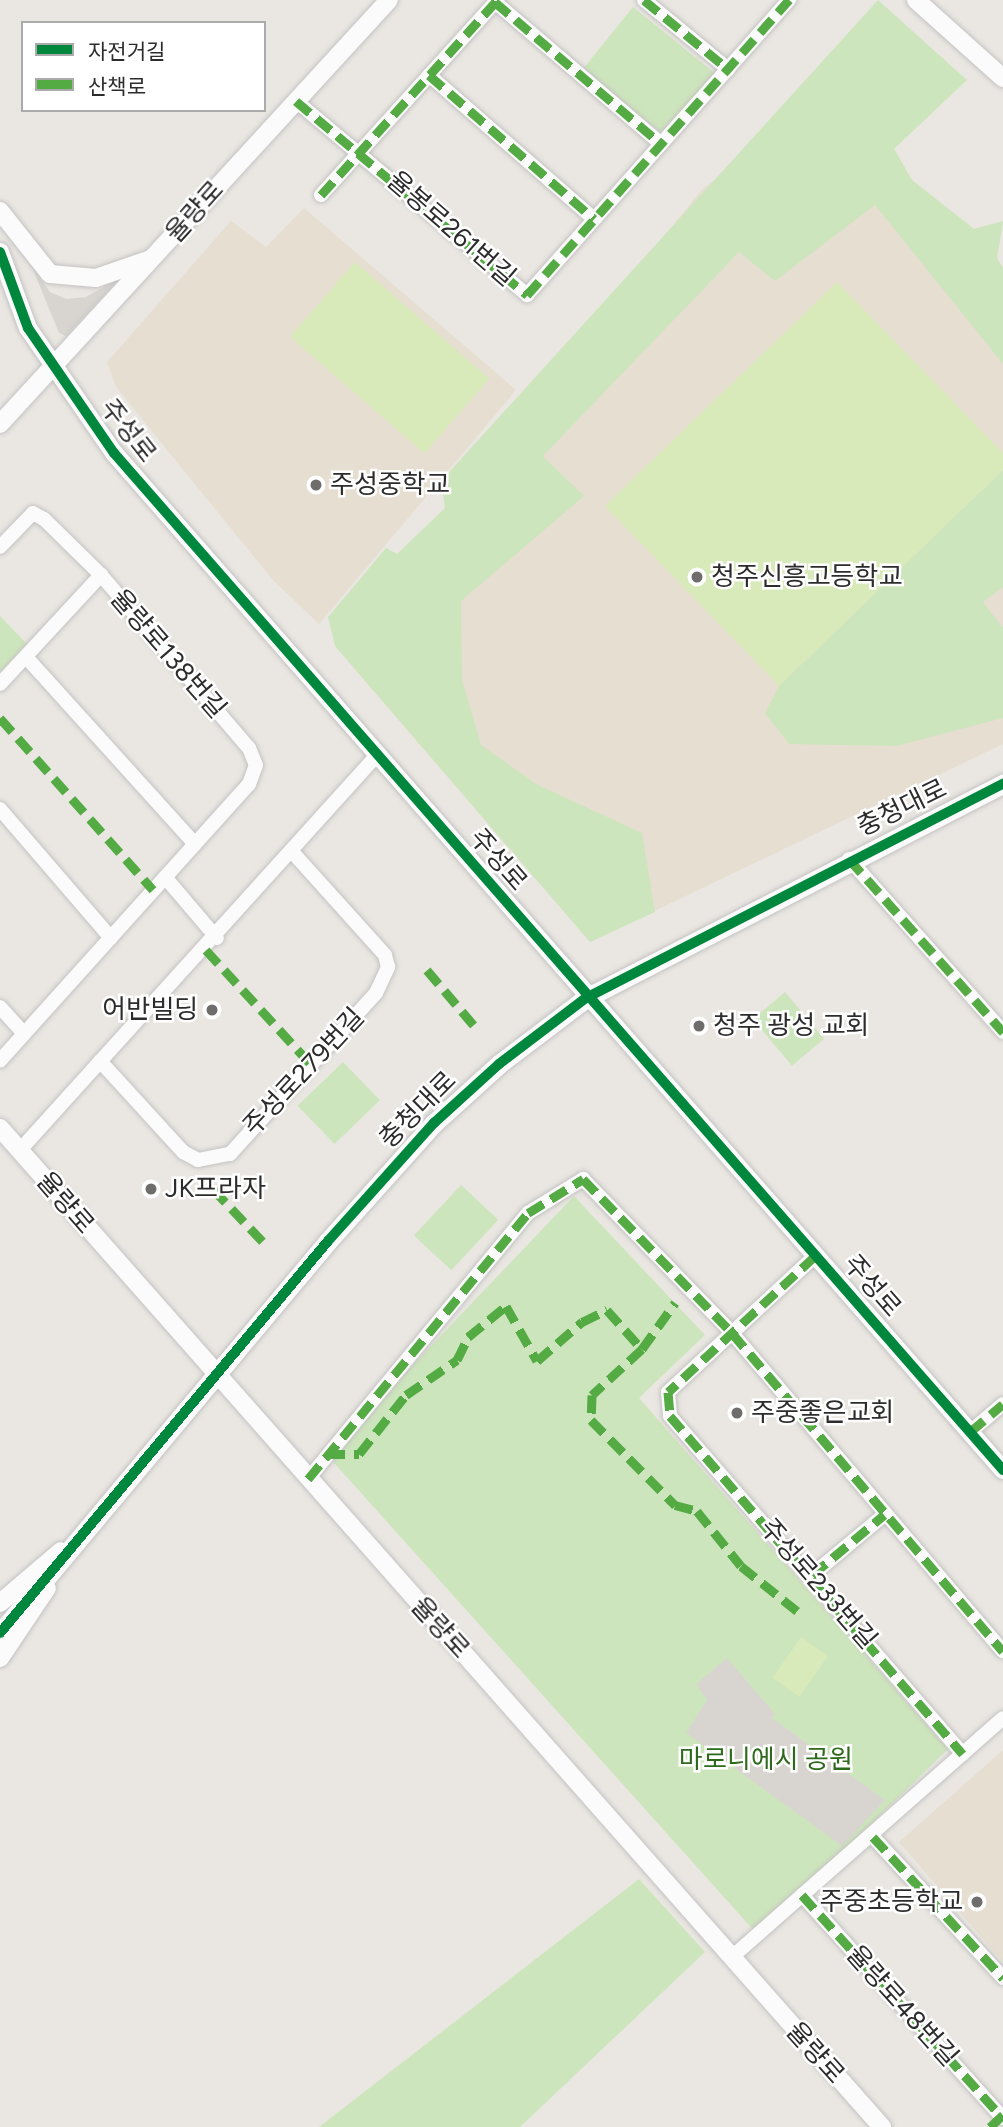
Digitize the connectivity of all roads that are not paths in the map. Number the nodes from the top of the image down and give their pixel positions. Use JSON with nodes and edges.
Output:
{"nodes":[{"id":1,"x":389,"y":0,"type":"edge"},
{"id":2,"x":645,"y":0,"type":"edge"},
{"id":3,"x":789,"y":0,"type":"edge"},
{"id":4,"x":916,"y":0,"type":"edge"},
{"id":5,"x":496,"y":1,"type":"edge"},
{"id":6,"x":728,"y":69,"type":"junction"},
{"id":7,"x":429,"y":75,"type":"junction"},
{"id":8,"x":1003,"y":78,"type":"edge"},
{"id":9,"x":296,"y":101,"type":"junction"},
{"id":10,"x":661,"y":144,"type":"junction"},
{"id":11,"x":362,"y":150,"type":"junction"},
{"id":12,"x":321,"y":195,"type":"dead end"},
{"id":13,"x":0,"y":211,"type":"edge"},
{"id":14,"x":594,"y":219,"type":"junction"},
{"id":15,"x":0,"y":252,"type":"edge"},
{"id":16,"x":154,"y":258,"type":"junction"},
{"id":17,"x":52,"y":369,"type":"junction"},
{"id":18,"x":0,"y":424,"type":"edge"},
{"id":19,"x":0,"y":547,"type":"edge"},
{"id":20,"x":101,"y":575,"type":"junction"},
{"id":21,"x":26,"y":657,"type":"junction"},
{"id":22,"x":0,"y":684,"type":"edge"},
{"id":23,"x":377,"y":755,"type":"junction"},
{"id":24,"x":1003,"y":784,"type":"edge"},
{"id":25,"x":0,"y":809,"type":"edge"},
{"id":26,"x":195,"y":844,"type":"junction"},
{"id":27,"x":294,"y":854,"type":"junction"},
{"id":28,"x":849,"y":859,"type":"junction"},
{"id":29,"x":165,"y":877,"type":"junction"},
{"id":30,"x":111,"y":938,"type":"junction"},
{"id":31,"x":217,"y":938,"type":"junction"},
{"id":32,"x":586,"y":998,"type":"junction"},
{"id":33,"x":0,"y":1007,"type":"edge"},
{"id":34,"x":1003,"y":1032,"type":"edge"},
{"id":35,"x":24,"y":1034,"type":"junction"},
{"id":36,"x":0,"y":1060,"type":"edge"},
{"id":37,"x":100,"y":1061,"type":"junction"},
{"id":38,"x":0,"y":1128,"type":"edge"},
{"id":39,"x":19,"y":1150,"type":"junction"},
{"id":40,"x":815,"y":1256,"type":"junction"},
{"id":41,"x":732,"y":1333,"type":"junction"},
{"id":42,"x":215,"y":1375,"type":"junction"},
{"id":43,"x":1003,"y":1404,"type":"edge"},
{"id":44,"x":970,"y":1432,"type":"junction"},
{"id":45,"x":1003,"y":1470,"type":"edge"},
{"id":46,"x":308,"y":1479,"type":"junction"},
{"id":47,"x":884,"y":1515,"type":"junction"},
{"id":48,"x":88,"y":1528,"type":"junction"},
{"id":49,"x":812,"y":1575,"type":"junction"},
{"id":50,"x":0,"y":1603,"type":"edge"},
{"id":51,"x":0,"y":1633,"type":"edge"},
{"id":52,"x":1003,"y":1651,"type":"edge"},
{"id":53,"x":0,"y":1658,"type":"edge"},
{"id":54,"x":1003,"y":1718,"type":"edge"},
{"id":55,"x":963,"y":1754,"type":"junction"},
{"id":56,"x":873,"y":1836,"type":"junction"},
{"id":57,"x":802,"y":1895,"type":"junction"},
{"id":58,"x":732,"y":1957,"type":"junction"},
{"id":59,"x":1003,"y":1978,"type":"edge"},
{"id":60,"x":1002,"y":2116,"type":"edge"},
{"id":61,"x":882,"y":2127,"type":"edge"},
{"id":62,"x":990,"y":2127,"type":"edge"}],
"edges":[{"from":1,"to":9,"type":"street","name":"율량로"},
{"from":2,"to":6,"type":"street"},
{"from":3,"to":6,"type":"street","name":"율봉로261번길"},
{"from":4,"to":8,"type":"street"},
{"from":5,"to":7,"type":"street"},
{"from":5,"to":10,"type":"street"},
{"from":6,"to":10,"type":"street","name":"율봉로261번길"},
{"from":7,"to":11,"type":"street"},
{"from":7,"to":14,"type":"street"},
{"from":9,"to":11,"type":"street","name":"율봉로261번길"},
{"from":9,"to":16,"type":"street","name":"율량로"},
{"from":10,"to":14,"type":"street","name":"율봉로261번길"},
{"from":11,"to":12,"type":"street"},
{"from":11,"to":14,"type":"street","name":"율봉로261번길"},
{"from":13,"to":16,"type":"street"},
{"from":15,"to":17,"type":"street","name":"주성로"},
{"from":16,"to":17,"type":"street","name":"율량로"},
{"from":17,"to":18,"type":"street","name":"율량로"},
{"from":17,"to":23,"type":"street","name":"주성로"},
{"from":19,"to":20,"type":"street","name":"율량로138번길"},
{"from":20,"to":21,"type":"street"},
{"from":20,"to":26,"type":"street","name":"율량로138번길"},
{"from":21,"to":22,"type":"street"},
{"from":21,"to":26,"type":"street"},
{"from":23,"to":27,"type":"street"},
{"from":23,"to":32,"type":"street","name":"주성로"},
{"from":24,"to":28,"type":"main road","name":"충청대로"},
{"from":25,"to":30,"type":"street"},
{"from":26,"to":29,"type":"street","name":"율량로138번길"},
{"from":27,"to":31,"type":"street"},
{"from":27,"to":37,"type":"street","name":"주성로279번길"},
{"from":28,"to":32,"type":"main road","name":"충청대로"},
{"from":28,"to":34,"type":"street"},
{"from":29,"to":30,"type":"street","name":"율량로138번길"},
{"from":29,"to":31,"type":"street"},
{"from":30,"to":35,"type":"street","name":"율량로138번길"},
{"from":31,"to":37,"type":"street"},
{"from":32,"to":40,"type":"street","name":"주성로"},
{"from":32,"to":42,"type":"main road","name":"충청대로"},
{"from":33,"to":35,"type":"street"},
{"from":35,"to":36,"type":"street","name":"율량로138번길"},
{"from":37,"to":39,"type":"street"},
{"from":38,"to":39,"type":"street","name":"율량로"},
{"from":39,"to":42,"type":"street","name":"율량로"},
{"from":40,"to":41,"type":"street"},
{"from":40,"to":44,"type":"street","name":"주성로"},
{"from":41,"to":46,"type":"street"},
{"from":41,"to":47,"type":"street"},
{"from":41,"to":49,"type":"street","name":"주성로233번길"},
{"from":42,"to":46,"type":"street","name":"율량로"},
{"from":42,"to":48,"type":"main road","name":"충청대로"},
{"from":43,"to":44,"type":"street"},
{"from":44,"to":45,"type":"street","name":"주성로"},
{"from":46,"to":58,"type":"street","name":"율량로"},
{"from":47,"to":49,"type":"street"},
{"from":47,"to":52,"type":"street"},
{"from":48,"to":50,"type":"street"},
{"from":48,"to":51,"type":"main road","name":"충청대로"},
{"from":48,"to":53,"type":"street"},
{"from":49,"to":55,"type":"street","name":"주성로233번길"},
{"from":54,"to":55,"type":"street"},
{"from":55,"to":56,"type":"street"},
{"from":56,"to":57,"type":"street"},
{"from":56,"to":59,"type":"street"},
{"from":57,"to":58,"type":"street"},
{"from":57,"to":60,"type":"street","name":"율량로48번길"},
{"from":58,"to":61,"type":"street","name":"율량로"},
{"from":60,"to":62,"type":"street","name":"율량로48번길"}]}
